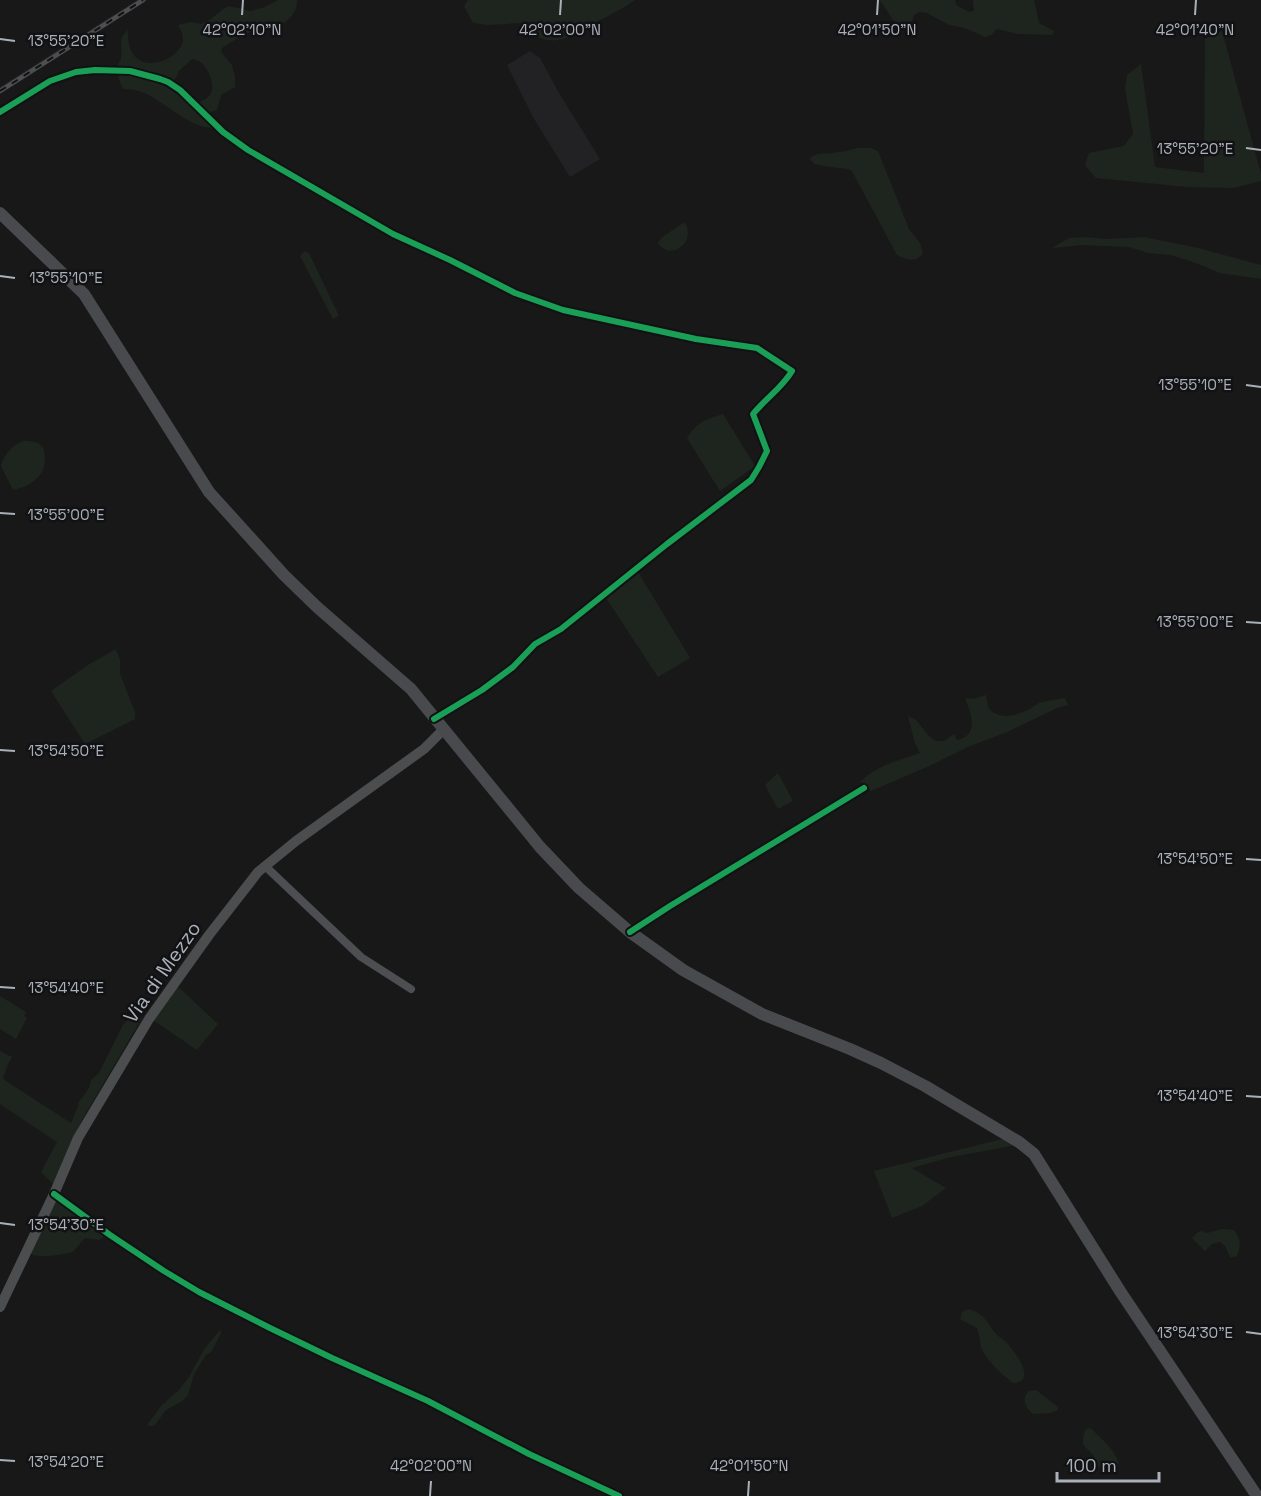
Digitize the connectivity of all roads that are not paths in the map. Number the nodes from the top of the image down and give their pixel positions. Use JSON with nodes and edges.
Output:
{"nodes":[{"id":1,"x":0,"y":112,"type":"edge"},
{"id":2,"x":0,"y":213,"type":"edge"},
{"id":3,"x":434,"y":719,"type":"junction"},
{"id":4,"x":443,"y":730,"type":"junction"},
{"id":5,"x":864,"y":788,"type":"dead end"},
{"id":6,"x":266,"y":866,"type":"junction"},
{"id":7,"x":630,"y":932,"type":"junction"},
{"id":8,"x":411,"y":989,"type":"dead end"},
{"id":9,"x":54,"y":1194,"type":"junction"},
{"id":10,"x":0,"y":1307,"type":"edge"},
{"id":11,"x":619,"y":1496,"type":"edge"},
{"id":12,"x":1257,"y":1496,"type":"edge"}],
"edges":[{"from":1,"to":3,"type":"street"},
{"from":2,"to":3,"type":"main road"},
{"from":3,"to":4,"type":"main road"},
{"from":4,"to":6,"type":"main road","name":"Via di Mezzo"},
{"from":4,"to":7,"type":"main road"},
{"from":5,"to":7,"type":"street"},
{"from":6,"to":8,"type":"street"},
{"from":6,"to":9,"type":"main road","name":"Via di Mezzo"},
{"from":7,"to":12,"type":"main road"},
{"from":9,"to":10,"type":"main road","name":"Via di Mezzo"},
{"from":9,"to":11,"type":"street"}]}
